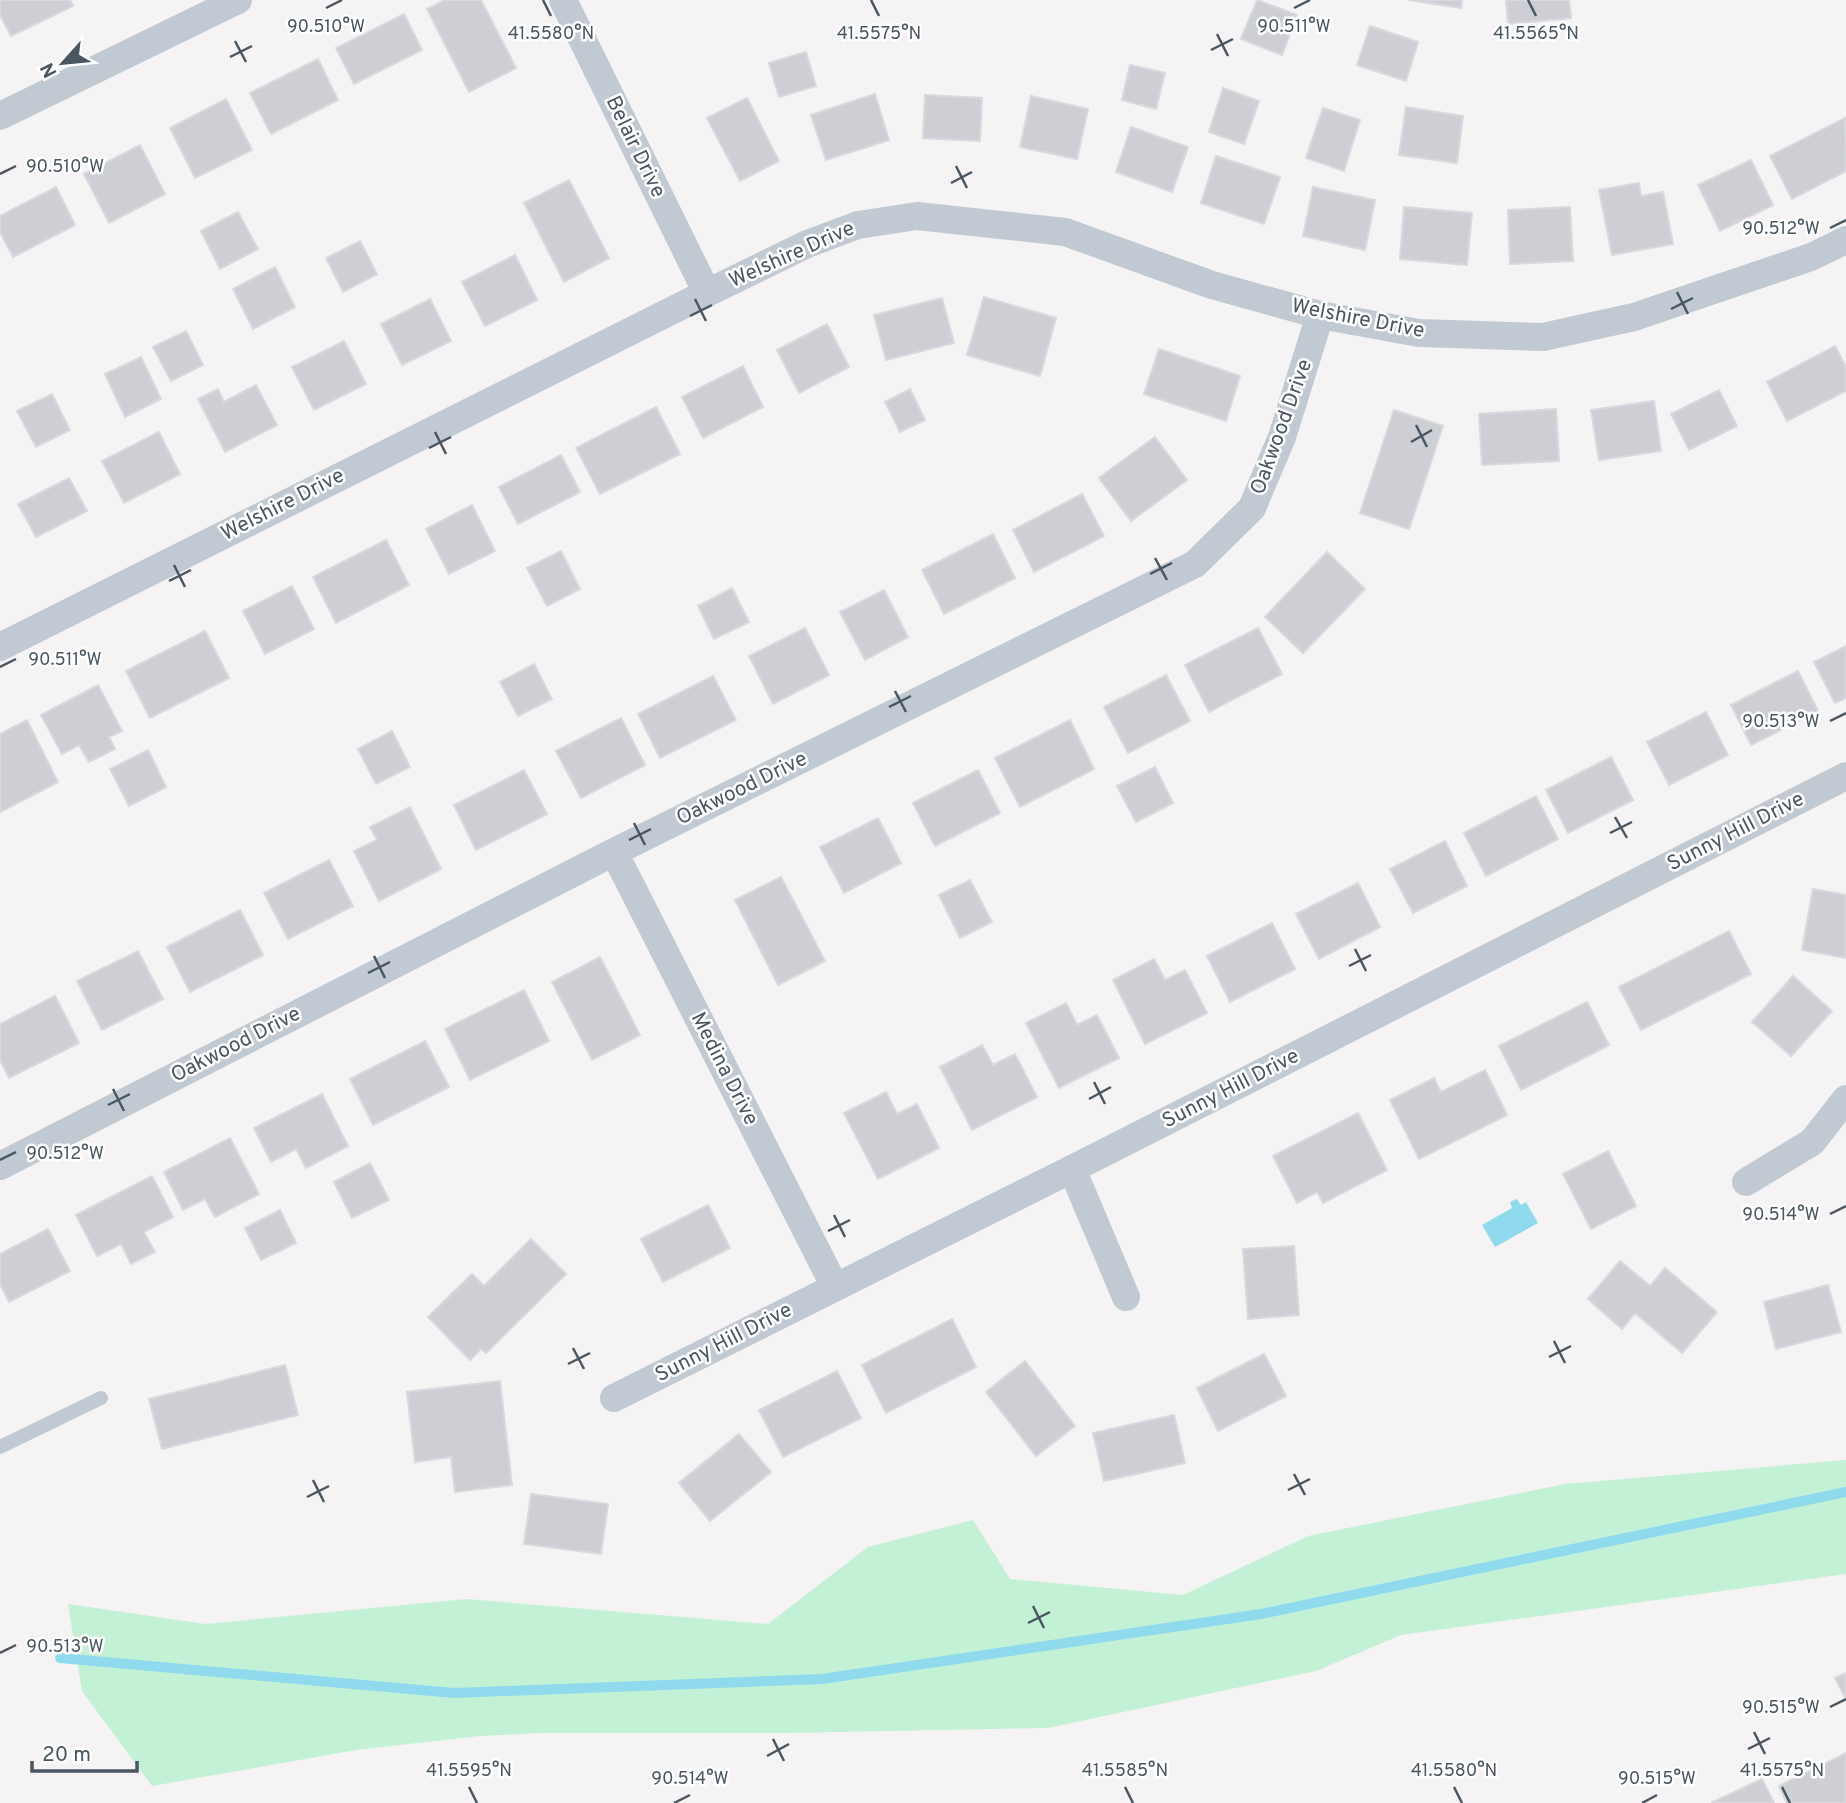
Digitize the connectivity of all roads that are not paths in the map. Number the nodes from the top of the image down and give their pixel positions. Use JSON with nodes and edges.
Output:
{"nodes":[{"id":1,"x":238,"y":0,"type":"edge"},
{"id":2,"x":563,"y":0,"type":"edge"},
{"id":3,"x":0,"y":116,"type":"edge"},
{"id":4,"x":1846,"y":240,"type":"edge"},
{"id":5,"x":707,"y":293,"type":"junction"},
{"id":6,"x":1320,"y":315,"type":"junction"},
{"id":7,"x":0,"y":647,"type":"edge"},
{"id":8,"x":1846,"y":776,"type":"edge"},
{"id":9,"x":614,"y":852,"type":"junction"},
{"id":10,"x":1846,"y":1099,"type":"edge"},
{"id":11,"x":0,"y":1166,"type":"edge"},
{"id":12,"x":1072,"y":1169,"type":"junction"},
{"id":13,"x":1746,"y":1182,"type":"dead end"},
{"id":14,"x":835,"y":1287,"type":"junction"},
{"id":15,"x":1126,"y":1297,"type":"dead end"},
{"id":16,"x":101,"y":1398,"type":"dead end"},
{"id":17,"x":614,"y":1398,"type":"dead end"},
{"id":18,"x":0,"y":1447,"type":"edge"}],
"edges":[{"from":1,"to":3,"type":"street"},
{"from":2,"to":5,"type":"street","name":"Belair Drive"},
{"from":4,"to":6,"type":"street","name":"Welshire Drive"},
{"from":5,"to":6,"type":"street","name":"Welshire Drive"},
{"from":5,"to":7,"type":"street","name":"Welshire Drive"},
{"from":6,"to":9,"type":"street","name":"Oakwood Drive"},
{"from":8,"to":12,"type":"street","name":"Sunny Hill Drive"},
{"from":9,"to":11,"type":"street","name":"Oakwood Drive"},
{"from":9,"to":14,"type":"street","name":"Medina Drive"},
{"from":10,"to":13,"type":"street"},
{"from":12,"to":14,"type":"street","name":"Sunny Hill Drive"},
{"from":12,"to":15,"type":"street"},
{"from":14,"to":17,"type":"street","name":"Sunny Hill Drive"},
{"from":16,"to":18,"type":"lane"}]}
